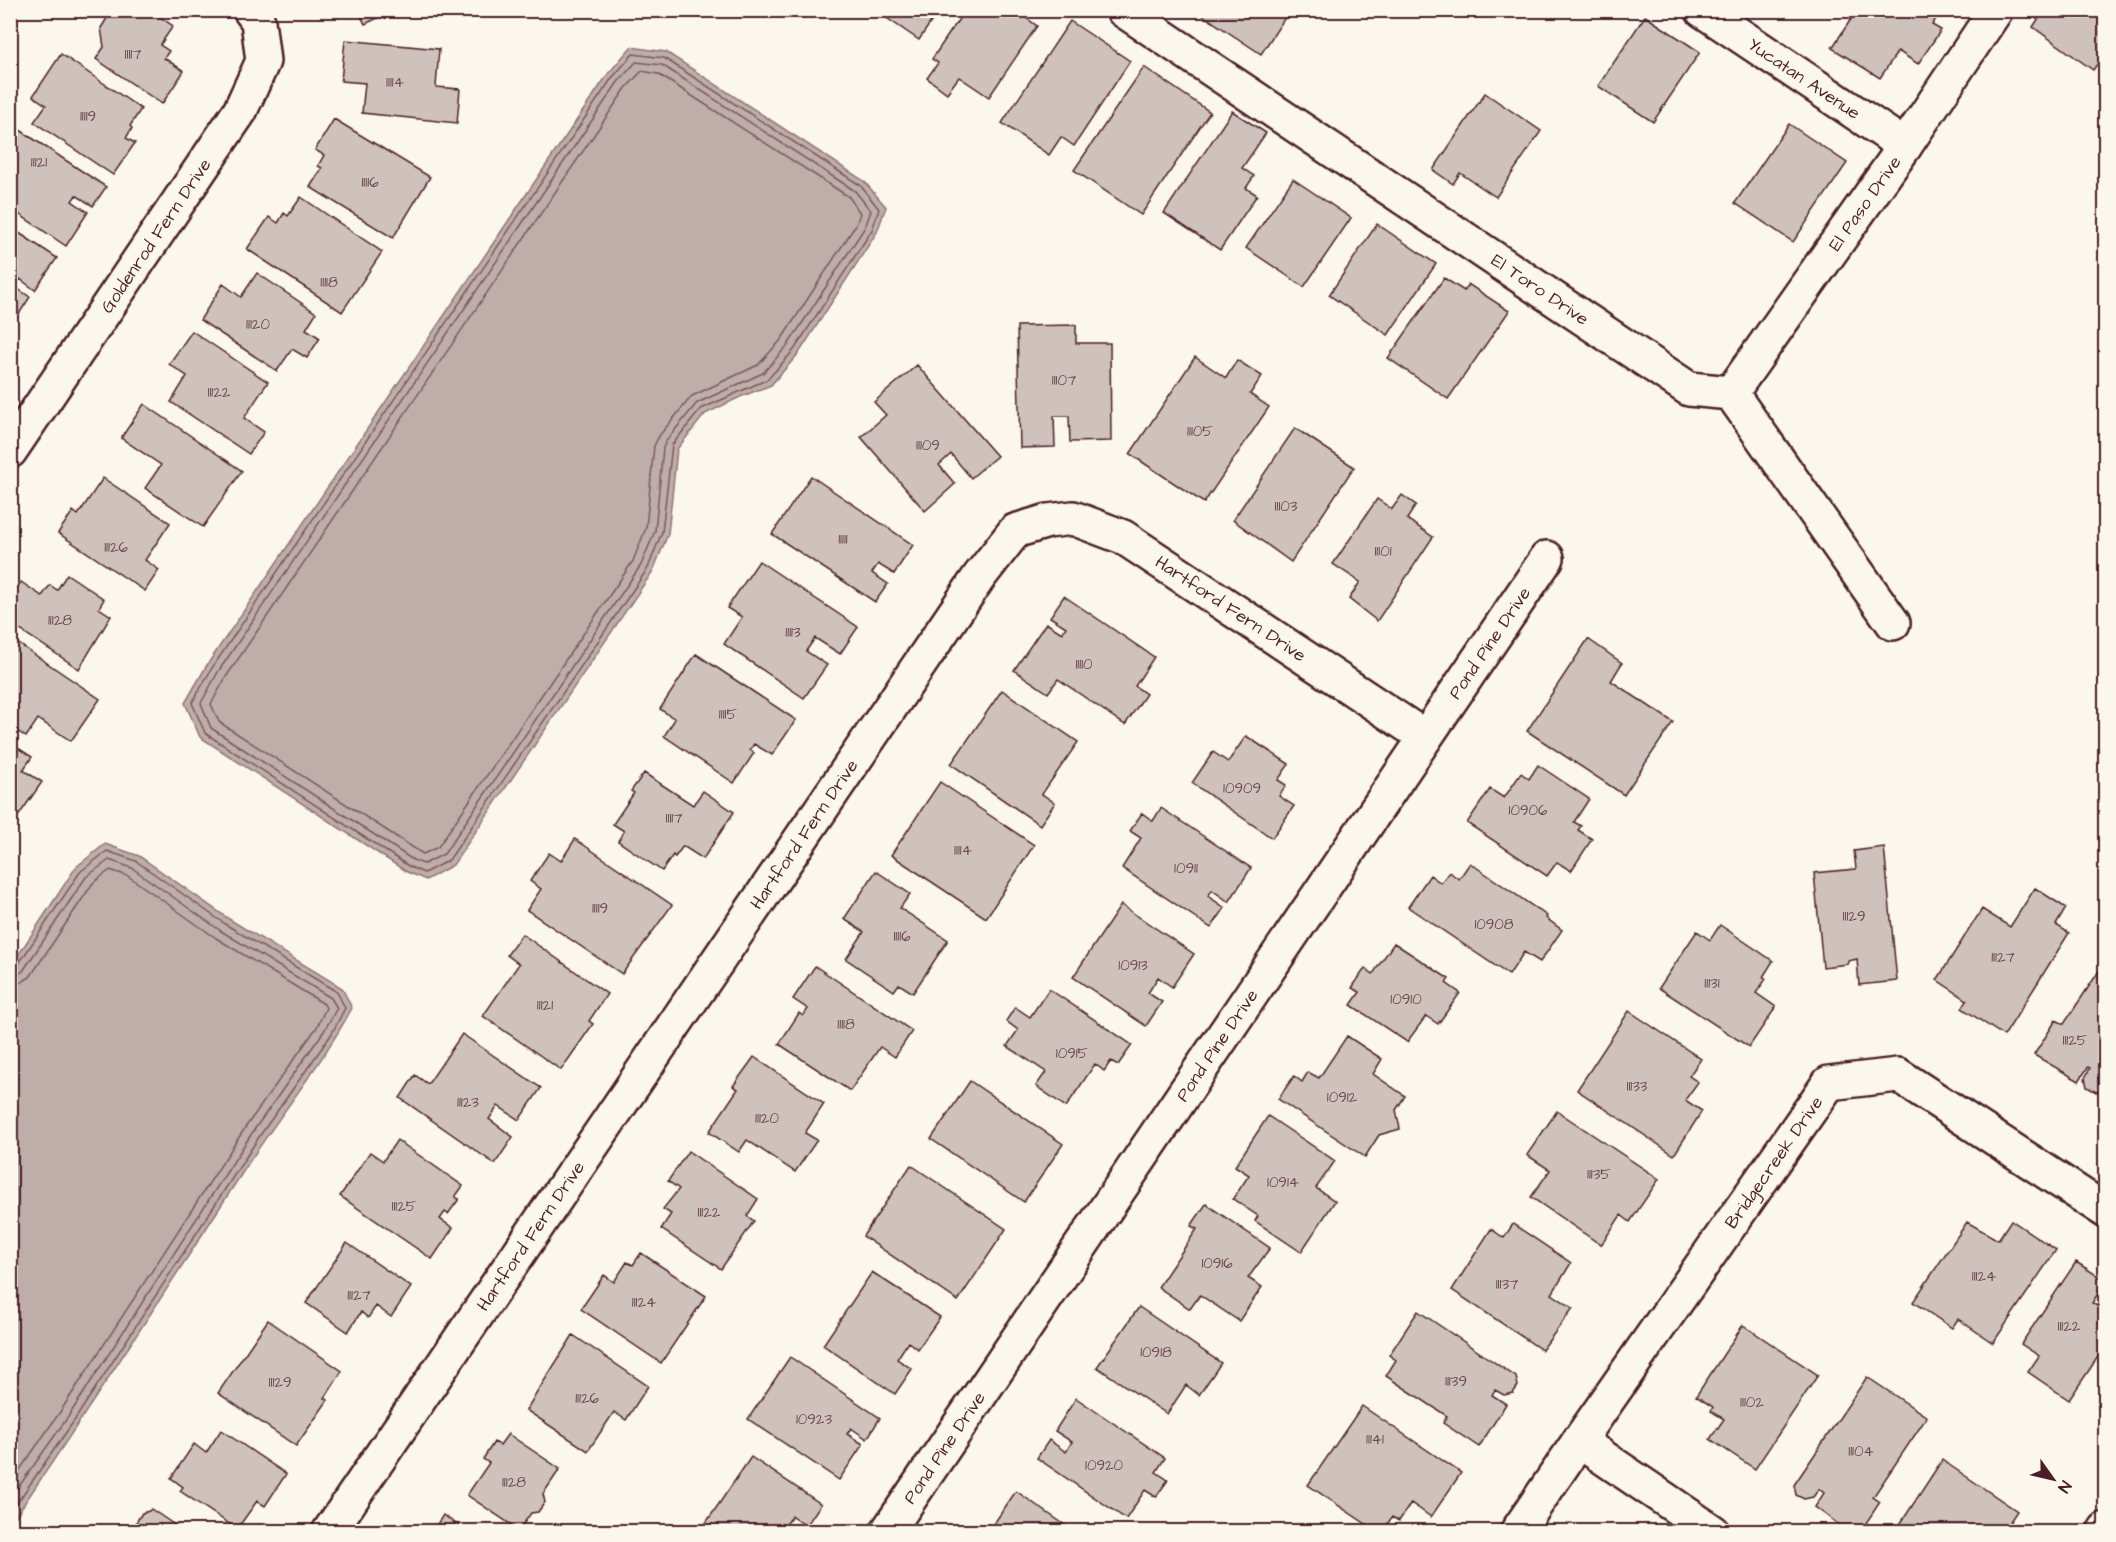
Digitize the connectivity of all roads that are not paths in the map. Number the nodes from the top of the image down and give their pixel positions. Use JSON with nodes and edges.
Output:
{"nodes":[{"id":1,"x":250,"y":10,"type":"edge"},
{"id":2,"x":1123,"y":10,"type":"edge"},
{"id":3,"x":1702,"y":10,"type":"edge"},
{"id":4,"x":1996,"y":10,"type":"edge"},
{"id":5,"x":1905,"y":146,"type":"junction"},
{"id":6,"x":1731,"y":393,"type":"junction"},
{"id":7,"x":10,"y":452,"type":"edge"},
{"id":8,"x":1547,"y":558,"type":"dead end"},
{"id":9,"x":1893,"y":623,"type":"dead end"},
{"id":10,"x":1425,"y":737,"type":"junction"},
{"id":11,"x":2106,"y":1211,"type":"edge"},
{"id":12,"x":1579,"y":1442,"type":"junction"},
{"id":13,"x":329,"y":1532,"type":"edge"},
{"id":14,"x":887,"y":1532,"type":"edge"},
{"id":15,"x":1517,"y":1532,"type":"edge"},
{"id":16,"x":1713,"y":1532,"type":"edge"}],
"edges":[{"from":1,"to":7,"type":"street","name":"Goldenrod Fern Drive"},
{"from":2,"to":6,"type":"street","name":"El Toro Drive"},
{"from":3,"to":5,"type":"street","name":"Yucatan Avenue"},
{"from":4,"to":5,"type":"street","name":"El Paso Drive"},
{"from":5,"to":6,"type":"street","name":"El Paso Drive"},
{"from":6,"to":9,"type":"street"},
{"from":8,"to":10,"type":"street","name":"Pond Pine Drive"},
{"from":10,"to":13,"type":"street","name":"Hartford Fern Drive"},
{"from":10,"to":14,"type":"street","name":"Pond Pine Drive"},
{"from":11,"to":12,"type":"street","name":"Bridgecreek Drive"},
{"from":12,"to":15,"type":"street","name":"Bridgecreek Drive"},
{"from":12,"to":16,"type":"street"}]}
